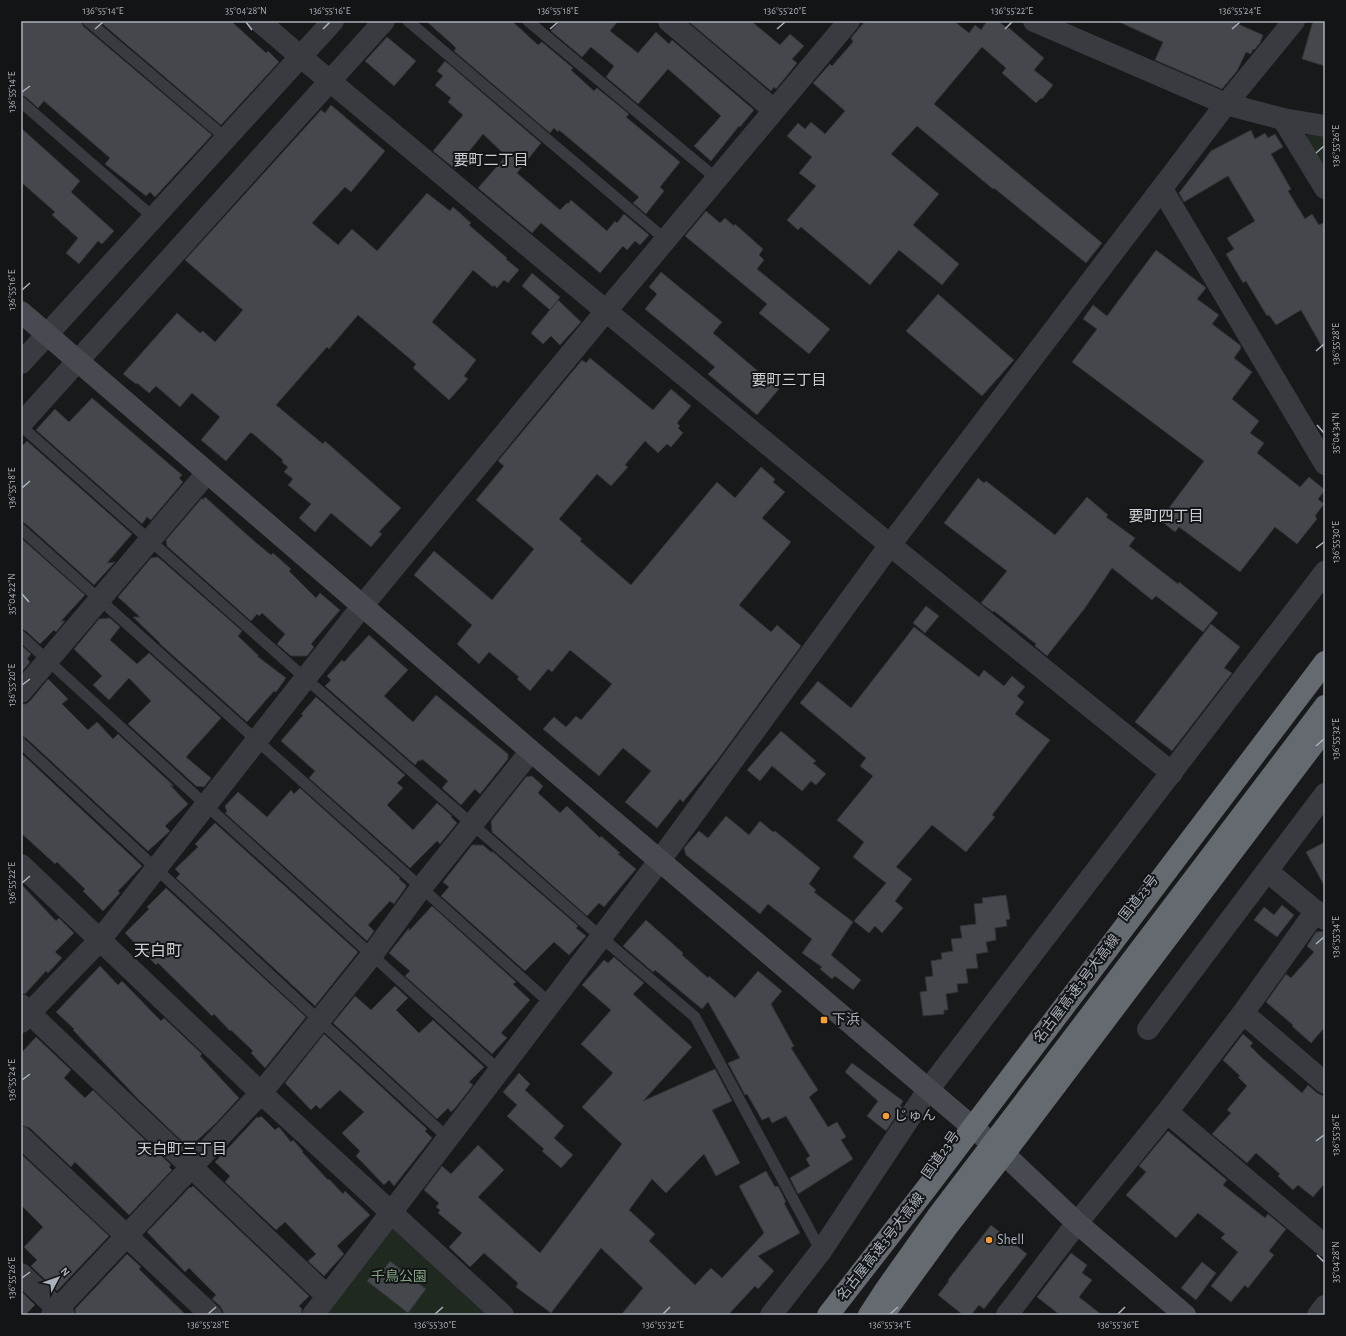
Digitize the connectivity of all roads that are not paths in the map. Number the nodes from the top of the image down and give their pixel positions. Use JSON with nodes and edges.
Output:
{"nodes":[{"id":1,"x":88,"y":21,"type":"edge"},
{"id":2,"x":259,"y":21,"type":"edge"},
{"id":3,"x":333,"y":21,"type":"edge"},
{"id":4,"x":384,"y":21,"type":"edge"},
{"id":5,"x":408,"y":21,"type":"edge"},
{"id":6,"x":528,"y":21,"type":"edge"},
{"id":7,"x":669,"y":21,"type":"edge"},
{"id":8,"x":849,"y":21,"type":"edge"},
{"id":9,"x":1034,"y":21,"type":"edge"},
{"id":10,"x":1294,"y":21,"type":"edge"},
{"id":11,"x":301,"y":57,"type":"junction"},
{"id":12,"x":330,"y":81,"type":"junction"},
{"id":13,"x":21,"y":102,"type":"edge"},
{"id":14,"x":1226,"y":104,"type":"junction"},
{"id":15,"x":774,"y":110,"type":"junction"},
{"id":16,"x":1283,"y":119,"type":"junction"},
{"id":17,"x":1325,"y":126,"type":"edge"},
{"id":18,"x":227,"y":139,"type":"junction"},
{"id":19,"x":717,"y":179,"type":"junction"},
{"id":20,"x":1325,"y":188,"type":"edge"},
{"id":21,"x":1162,"y":189,"type":"junction"},
{"id":22,"x":154,"y":218,"type":"junction"},
{"id":23,"x":666,"y":240,"type":"junction"},
{"id":24,"x":606,"y":311,"type":"junction"},
{"id":25,"x":21,"y":312,"type":"edge"},
{"id":26,"x":47,"y":334,"type":"junction"},
{"id":27,"x":79,"y":361,"type":"junction"},
{"id":28,"x":21,"y":363,"type":"edge"},
{"id":29,"x":21,"y":425,"type":"edge"},
{"id":30,"x":1325,"y":464,"type":"edge"},
{"id":31,"x":207,"y":473,"type":"junction"},
{"id":32,"x":21,"y":529,"type":"edge"},
{"id":33,"x":150,"y":539,"type":"junction"},
{"id":34,"x":890,"y":544,"type":"junction"},
{"id":35,"x":1325,"y":572,"type":"edge"},
{"id":36,"x":99,"y":600,"type":"junction"},
{"id":37,"x":363,"y":605,"type":"junction"},
{"id":38,"x":21,"y":636,"type":"edge"},
{"id":39,"x":1325,"y":658,"type":"edge"},
{"id":40,"x":47,"y":660,"type":"junction"},
{"id":41,"x":1325,"y":662,"type":"edge"},
{"id":42,"x":306,"y":678,"type":"junction"},
{"id":43,"x":21,"y":692,"type":"edge"},
{"id":44,"x":1325,"y":706,"type":"edge"},
{"id":45,"x":1325,"y":729,"type":"edge"},
{"id":46,"x":256,"y":741,"type":"junction"},
{"id":47,"x":21,"y":743,"type":"edge"},
{"id":48,"x":531,"y":751,"type":"junction"},
{"id":49,"x":1172,"y":773,"type":"junction"},
{"id":50,"x":1325,"y":794,"type":"edge"},
{"id":51,"x":206,"y":806,"type":"junction"},
{"id":52,"x":473,"y":824,"type":"junction"},
{"id":53,"x":660,"y":860,"type":"junction"},
{"id":54,"x":21,"y":865,"type":"edge"},
{"id":55,"x":156,"y":868,"type":"junction"},
{"id":56,"x":1267,"y":871,"type":"junction"},
{"id":57,"x":421,"y":888,"type":"junction"},
{"id":58,"x":1320,"y":915,"type":"edge"},
{"id":59,"x":601,"y":937,"type":"junction"},
{"id":60,"x":100,"y":940,"type":"junction"},
{"id":61,"x":372,"y":955,"type":"junction"},
{"id":62,"x":550,"y":1003,"type":"junction"},
{"id":63,"x":24,"y":1013,"type":"edge"},
{"id":64,"x":1243,"y":1013,"type":"junction"},
{"id":65,"x":320,"y":1021,"type":"junction"},
{"id":66,"x":1148,"y":1029,"type":"dead end"},
{"id":67,"x":500,"y":1071,"type":"junction"},
{"id":68,"x":1325,"y":1083,"type":"edge"},
{"id":69,"x":928,"y":1090,"type":"junction"},
{"id":70,"x":262,"y":1093,"type":"junction"},
{"id":71,"x":1167,"y":1112,"type":"junction"},
{"id":72,"x":965,"y":1122,"type":"junction"},
{"id":73,"x":21,"y":1137,"type":"edge"},
{"id":74,"x":448,"y":1138,"type":"junction"},
{"id":75,"x":1004,"y":1154,"type":"junction"},
{"id":76,"x":192,"y":1167,"type":"junction"},
{"id":77,"x":392,"y":1212,"type":"junction"},
{"id":78,"x":1077,"y":1223,"type":"junction"},
{"id":79,"x":127,"y":1236,"type":"junction"},
{"id":80,"x":1325,"y":1246,"type":"edge"},
{"id":81,"x":821,"y":1251,"type":"junction"},
{"id":82,"x":21,"y":1274,"type":"edge"},
{"id":83,"x":327,"y":1296,"type":"junction"},
{"id":84,"x":1325,"y":1306,"type":"edge"},
{"id":85,"x":58,"y":1313,"type":"edge"},
{"id":86,"x":211,"y":1315,"type":"edge"},
{"id":87,"x":312,"y":1315,"type":"edge"},
{"id":88,"x":503,"y":1315,"type":"edge"},
{"id":89,"x":771,"y":1315,"type":"edge"},
{"id":90,"x":828,"y":1315,"type":"edge"},
{"id":91,"x":869,"y":1315,"type":"edge"},
{"id":92,"x":882,"y":1315,"type":"edge"},
{"id":93,"x":1007,"y":1315,"type":"edge"},
{"id":94,"x":1185,"y":1315,"type":"edge"},
{"id":95,"x":1318,"y":1315,"type":"edge"}],
"edges":[{"from":1,"to":18,"type":"lane"},
{"from":2,"to":11,"type":"street"},
{"from":3,"to":11,"type":"street"},
{"from":4,"to":12,"type":"street"},
{"from":5,"to":23,"type":"lane"},
{"from":6,"to":19,"type":"lane"},
{"from":7,"to":15,"type":"street"},
{"from":8,"to":15,"type":"street"},
{"from":9,"to":14,"type":"street"},
{"from":10,"to":14,"type":"street"},
{"from":11,"to":12,"type":"street"},
{"from":11,"to":18,"type":"street"},
{"from":12,"to":24,"type":"street"},
{"from":12,"to":27,"type":"street"},
{"from":13,"to":22,"type":"lane"},
{"from":14,"to":16,"type":"street"},
{"from":14,"to":21,"type":"street"},
{"from":15,"to":19,"type":"street"},
{"from":16,"to":17,"type":"street"},
{"from":16,"to":20,"type":"street"},
{"from":18,"to":22,"type":"street"},
{"from":19,"to":23,"type":"street"},
{"from":21,"to":30,"type":"street"},
{"from":21,"to":34,"type":"street"},
{"from":22,"to":26,"type":"street"},
{"from":23,"to":24,"type":"street"},
{"from":24,"to":34,"type":"street"},
{"from":24,"to":37,"type":"street"},
{"from":25,"to":26,"type":"street"},
{"from":26,"to":27,"type":"street"},
{"from":26,"to":28,"type":"street"},
{"from":27,"to":29,"type":"street"},
{"from":27,"to":31,"type":"street"},
{"from":29,"to":33,"type":"lane"},
{"from":31,"to":33,"type":"street"},
{"from":31,"to":37,"type":"street"},
{"from":32,"to":36,"type":"lane"},
{"from":33,"to":36,"type":"street"},
{"from":33,"to":42,"type":"lane"},
{"from":34,"to":49,"type":"street"},
{"from":34,"to":53,"type":"street"},
{"from":35,"to":49,"type":"street"},
{"from":36,"to":40,"type":"street"},
{"from":36,"to":46,"type":"lane"},
{"from":37,"to":42,"type":"street"},
{"from":37,"to":48,"type":"street"},
{"from":38,"to":40,"type":"lane"},
{"from":39,"to":72,"type":"highway","name":"国道23号"},
{"from":40,"to":43,"type":"street"},
{"from":40,"to":51,"type":"lane"},
{"from":41,"to":90,"type":"highway","name":"名古屋高速3号大高線","bridge":true},
{"from":42,"to":46,"type":"street"},
{"from":42,"to":52,"type":"lane"},
{"from":44,"to":91,"type":"highway","name":"名古屋高速3号大高線","bridge":true},
{"from":45,"to":75,"type":"highway"},
{"from":46,"to":51,"type":"street"},
{"from":46,"to":57,"type":"lane"},
{"from":47,"to":55,"type":"lane"},
{"from":48,"to":52,"type":"street"},
{"from":48,"to":53,"type":"street"},
{"from":49,"to":69,"type":"street"},
{"from":50,"to":56,"type":"street"},
{"from":51,"to":55,"type":"street"},
{"from":51,"to":61,"type":"lane"},
{"from":52,"to":57,"type":"street"},
{"from":52,"to":59,"type":"lane"},
{"from":53,"to":59,"type":"street"},
{"from":53,"to":69,"type":"street"},
{"from":54,"to":60,"type":"street"},
{"from":55,"to":60,"type":"street"},
{"from":55,"to":65,"type":"lane"},
{"from":56,"to":58,"type":"street"},
{"from":56,"to":66,"type":"street"},
{"from":57,"to":61,"type":"street"},
{"from":57,"to":62,"type":"lane"},
{"from":58,"to":64,"type":"street"},
{"from":59,"to":62,"type":"street"},
{"from":59,"to":81,"type":"lane"},
{"from":60,"to":63,"type":"street"},
{"from":60,"to":70,"type":"street"},
{"from":61,"to":65,"type":"street"},
{"from":61,"to":67,"type":"lane"},
{"from":62,"to":67,"type":"street"},
{"from":63,"to":76,"type":"street"},
{"from":64,"to":68,"type":"street"},
{"from":64,"to":71,"type":"street"},
{"from":65,"to":70,"type":"street"},
{"from":65,"to":74,"type":"lane"},
{"from":67,"to":74,"type":"street"},
{"from":69,"to":72,"type":"street"},
{"from":69,"to":81,"type":"street"},
{"from":70,"to":76,"type":"street"},
{"from":70,"to":77,"type":"street"},
{"from":71,"to":78,"type":"street"},
{"from":71,"to":80,"type":"street"},
{"from":72,"to":75,"type":"street"},
{"from":72,"to":90,"type":"highway","name":"国道23号"},
{"from":73,"to":79,"type":"street"},
{"from":74,"to":77,"type":"street"},
{"from":75,"to":78,"type":"street"},
{"from":75,"to":92,"type":"highway"},
{"from":76,"to":79,"type":"street"},
{"from":76,"to":83,"type":"street"},
{"from":77,"to":83,"type":"street"},
{"from":77,"to":88,"type":"street"},
{"from":78,"to":93,"type":"street"},
{"from":78,"to":94,"type":"street"},
{"from":79,"to":85,"type":"street"},
{"from":79,"to":86,"type":"street"},
{"from":81,"to":89,"type":"street"},
{"from":82,"to":85,"type":"street"},
{"from":83,"to":87,"type":"street"},
{"from":84,"to":95,"type":"street"}]}
